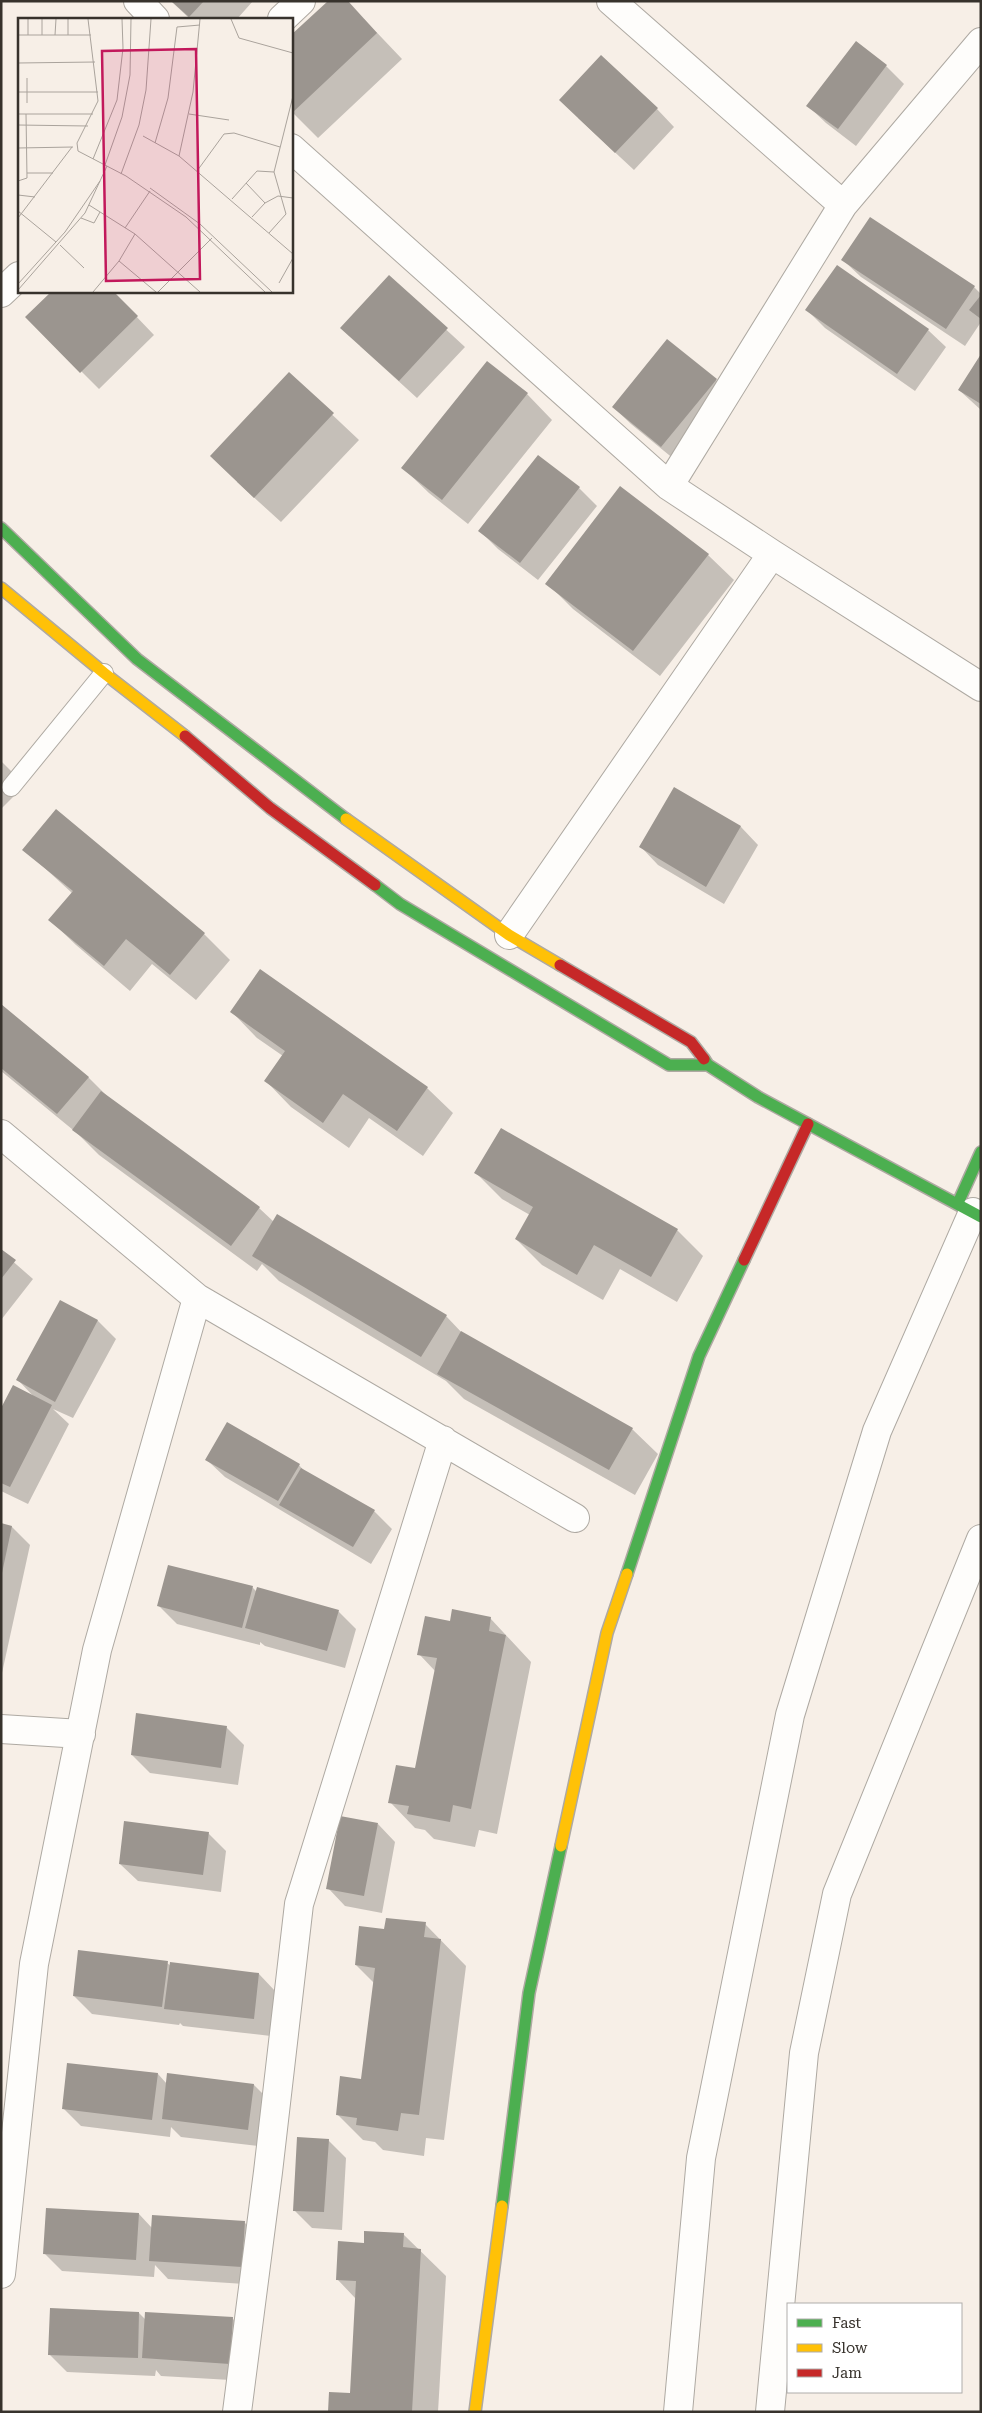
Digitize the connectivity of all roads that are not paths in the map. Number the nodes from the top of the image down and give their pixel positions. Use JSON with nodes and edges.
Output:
{"nodes":[{"id":1,"x":138,"y":1,"type":"edge"},
{"id":2,"x":301,"y":1,"type":"edge"},
{"id":3,"x":611,"y":1,"type":"edge"},
{"id":4,"x":154,"y":18,"type":"edge"},
{"id":5,"x":283,"y":18,"type":"edge"},
{"id":6,"x":981,"y":42,"type":"edge"},
{"id":7,"x":292,"y":149,"type":"edge"},
{"id":8,"x":843,"y":205,"type":"junction"},
{"id":9,"x":18,"y":277,"type":"edge"},
{"id":10,"x":1,"y":293,"type":"edge"},
{"id":11,"x":669,"y":486,"type":"junction"},
{"id":12,"x":1,"y":528,"type":"edge"},
{"id":13,"x":772,"y":554,"type":"junction"},
{"id":14,"x":1,"y":588,"type":"edge"},
{"id":15,"x":104,"y":673,"type":"junction"},
{"id":16,"x":981,"y":687,"type":"edge"},
{"id":17,"x":11,"y":787,"type":"dead end"},
{"id":18,"x":509,"y":935,"type":"junction"},
{"id":19,"x":551,"y":977,"type":"junction"},
{"id":20,"x":708,"y":1065,"type":"junction"},
{"id":21,"x":808,"y":1124,"type":"junction"},
{"id":22,"x":4,"y":1142,"type":"edge"},
{"id":23,"x":981,"y":1152,"type":"edge"},
{"id":24,"x":971,"y":1211,"type":"edge"},
{"id":25,"x":197,"y":1298,"type":"junction"},
{"id":26,"x":443,"y":1440,"type":"junction"},
{"id":27,"x":575,"y":1518,"type":"dead end"},
{"id":28,"x":981,"y":1539,"type":"edge"},
{"id":29,"x":1,"y":1729,"type":"edge"},
{"id":30,"x":80,"y":1734,"type":"junction"},
{"id":31,"x":1,"y":2274,"type":"edge"},
{"id":32,"x":237,"y":2412,"type":"edge"},
{"id":33,"x":476,"y":2412,"type":"edge"},
{"id":34,"x":678,"y":2412,"type":"edge"},
{"id":35,"x":770,"y":2412,"type":"edge"}],
"edges":[{"from":1,"to":4,"type":"street"},
{"from":2,"to":5,"type":"street"},
{"from":3,"to":8,"type":"street"},
{"from":6,"to":8,"type":"street"},
{"from":7,"to":11,"type":"street"},
{"from":8,"to":11,"type":"street"},
{"from":9,"to":10,"type":"street"},
{"from":11,"to":13,"type":"street"},
{"from":12,"to":18,"type":"street"},
{"from":13,"to":16,"type":"street"},
{"from":13,"to":18,"type":"street"},
{"from":14,"to":15,"type":"street"},
{"from":15,"to":17,"type":"lane"},
{"from":15,"to":19,"type":"street"},
{"from":18,"to":19,"type":"street"},
{"from":19,"to":20,"type":"street"},
{"from":19,"to":20,"type":"street"},
{"from":20,"to":21,"type":"street"},
{"from":21,"to":24,"type":"street"},
{"from":21,"to":33,"type":"street"},
{"from":22,"to":25,"type":"street"},
{"from":23,"to":24,"type":"street"},
{"from":24,"to":34,"type":"street"},
{"from":25,"to":26,"type":"street"},
{"from":25,"to":30,"type":"street"},
{"from":26,"to":27,"type":"street"},
{"from":26,"to":32,"type":"street"},
{"from":28,"to":35,"type":"street"},
{"from":29,"to":30,"type":"street"},
{"from":30,"to":31,"type":"street"}]}
